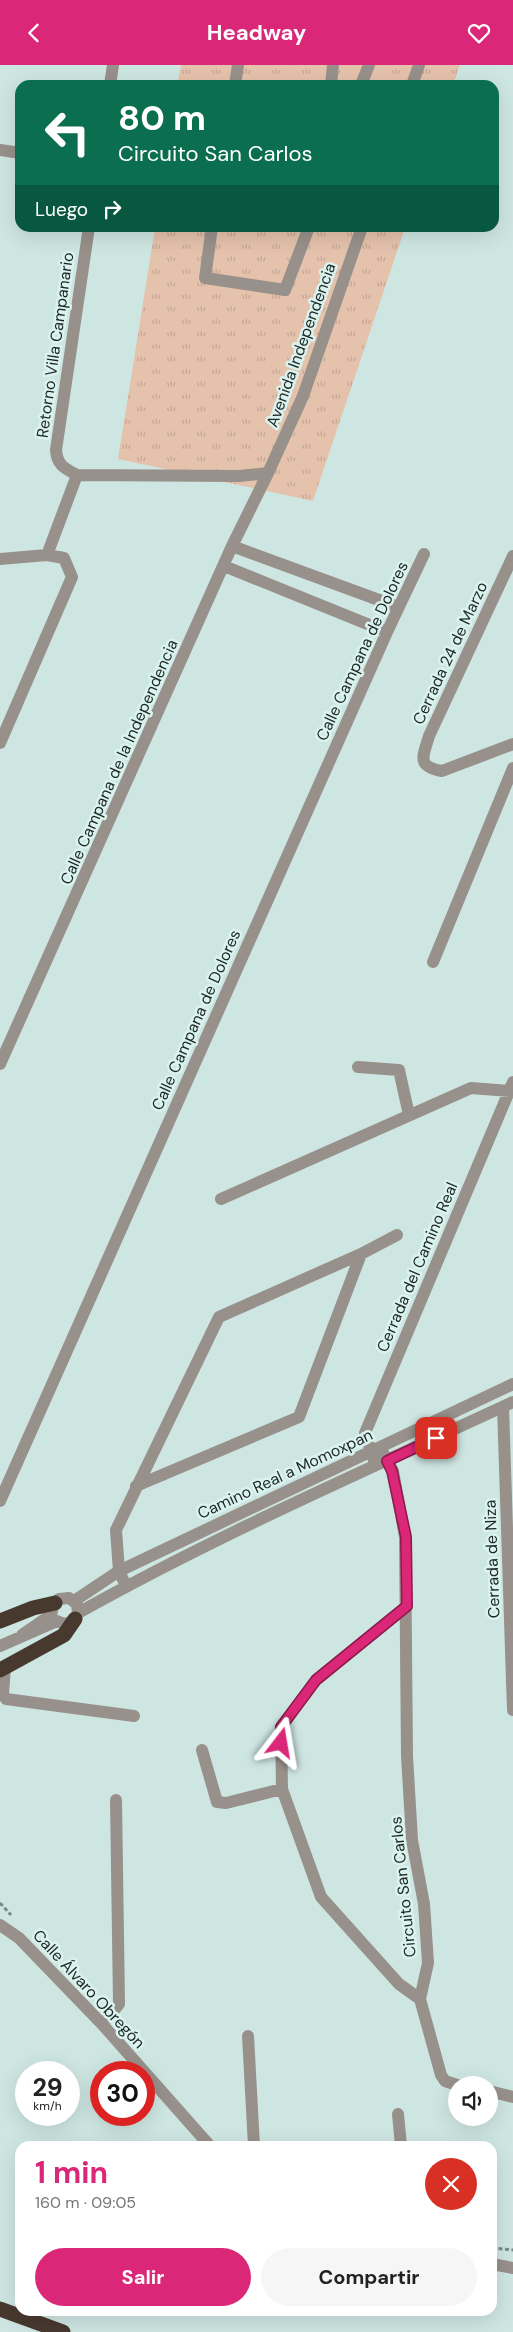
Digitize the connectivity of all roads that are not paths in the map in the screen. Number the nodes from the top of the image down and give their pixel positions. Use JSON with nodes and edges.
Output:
{"nodes":[{"id":1,"x":113,"y":65,"type":"edge"},
{"id":2,"x":238,"y":65,"type":"edge"},
{"id":3,"x":332,"y":65,"type":"edge"},
{"id":4,"x":369,"y":65,"type":"edge"},
{"id":5,"x":419,"y":65,"type":"edge"},
{"id":6,"x":111,"y":80,"type":"edge"},
{"id":7,"x":236,"y":80,"type":"edge"},
{"id":8,"x":331,"y":80,"type":"edge"},
{"id":9,"x":363,"y":80,"type":"edge"},
{"id":10,"x":414,"y":80,"type":"edge"},
{"id":11,"x":0,"y":142,"type":"edge"},
{"id":12,"x":15,"y":144,"type":"edge"},
{"id":13,"x":0,"y":150,"type":"edge"},
{"id":14,"x":15,"y":152,"type":"edge"},
{"id":15,"x":88,"y":232,"type":"edge"},
{"id":16,"x":211,"y":232,"type":"edge"},
{"id":17,"x":307,"y":232,"type":"edge"},
{"id":18,"x":360,"y":232,"type":"edge"},
{"id":19,"x":268,"y":473,"type":"junction"},
{"id":20,"x":77,"y":475,"type":"junction"},
{"id":21,"x":232,"y":546,"type":"junction"},
{"id":22,"x":424,"y":554,"type":"dead end"},
{"id":23,"x":47,"y":555,"type":"junction"},
{"id":24,"x":513,"y":556,"type":"edge"},
{"id":25,"x":0,"y":559,"type":"edge"},
{"id":26,"x":224,"y":567,"type":"junction"},
{"id":27,"x":398,"y":607,"type":"junction"},
{"id":28,"x":387,"y":632,"type":"junction"},
{"id":29,"x":0,"y":743,"type":"edge"},
{"id":30,"x":513,"y":744,"type":"edge"},
{"id":31,"x":513,"y":768,"type":"edge"},
{"id":32,"x":433,"y":962,"type":"dead end"},
{"id":33,"x":0,"y":1064,"type":"edge"},
{"id":34,"x":358,"y":1067,"type":"dead end"},
{"id":35,"x":511,"y":1086,"type":"edge"},
{"id":36,"x":409,"y":1115,"type":"junction"},
{"id":37,"x":221,"y":1199,"type":"dead end"},
{"id":38,"x":397,"y":1235,"type":"dead end"},
{"id":39,"x":361,"y":1254,"type":"junction"},
{"id":40,"x":513,"y":1384,"type":"edge"},
{"id":41,"x":508,"y":1405,"type":"edge"},
{"id":42,"x":375,"y":1449,"type":"junction"},
{"id":43,"x":382,"y":1463,"type":"junction"},
{"id":44,"x":136,"y":1487,"type":"junction"},
{"id":45,"x":0,"y":1501,"type":"edge"},
{"id":46,"x":119,"y":1571,"type":"junction"},
{"id":47,"x":126,"y":1586,"type":"junction"},
{"id":48,"x":74,"y":1601,"type":"junction"},
{"id":49,"x":54,"y":1603,"type":"junction"},
{"id":50,"x":407,"y":1606,"type":"junction"},
{"id":51,"x":76,"y":1616,"type":"junction"},
{"id":52,"x":0,"y":1621,"type":"edge"},
{"id":53,"x":22,"y":1635,"type":"junction"},
{"id":54,"x":0,"y":1646,"type":"edge"},
{"id":55,"x":3,"y":1673,"type":"edge"},
{"id":56,"x":513,"y":1710,"type":"edge"},
{"id":57,"x":134,"y":1716,"type":"dead end"},
{"id":58,"x":202,"y":1750,"type":"dead end"},
{"id":59,"x":282,"y":1789,"type":"junction"},
{"id":60,"x":116,"y":1800,"type":"dead end"},
{"id":61,"x":0,"y":1925,"type":"edge"},
{"id":62,"x":420,"y":1999,"type":"junction"},
{"id":63,"x":102,"y":2024,"type":"junction"},
{"id":64,"x":248,"y":2035,"type":"dead end"},
{"id":65,"x":448,"y":2082,"type":"edge"},
{"id":66,"x":498,"y":2093,"type":"edge"},
{"id":67,"x":513,"y":2097,"type":"edge"},
{"id":68,"x":398,"y":2113,"type":"dead end"},
{"id":69,"x":206,"y":2141,"type":"edge"},
{"id":70,"x":254,"y":2141,"type":"edge"},
{"id":71,"x":401,"y":2141,"type":"edge"},
{"id":72,"x":497,"y":2265,"type":"edge"},
{"id":73,"x":513,"y":2268,"type":"edge"},
{"id":74,"x":0,"y":2309,"type":"edge"},
{"id":75,"x":15,"y":2314,"type":"edge"},
{"id":76,"x":19,"y":2316,"type":"edge"},
{"id":77,"x":63,"y":2332,"type":"edge"}],
"edges":[{"from":1,"to":6,"type":"street"},
{"from":2,"to":7,"type":"street"},
{"from":3,"to":8,"type":"street"},
{"from":4,"to":9,"type":"street"},
{"from":5,"to":10,"type":"street"},
{"from":11,"to":12,"type":"street"},
{"from":13,"to":14,"type":"street"},
{"from":15,"to":20,"type":"street","name":"Retorno Villa Campanario"},
{"from":16,"to":17,"type":"street"},
{"from":18,"to":19,"type":"street","name":"Avenida Independencia"},
{"from":19,"to":20,"type":"street"},
{"from":19,"to":21,"type":"street","name":"Calle Campana de la Independencia"},
{"from":20,"to":23,"type":"street"},
{"from":21,"to":26,"type":"street","name":"Calle Campana de la Independencia"},
{"from":21,"to":27,"type":"street"},
{"from":22,"to":27,"type":"street","name":"Calle Campana de Dolores"},
{"from":23,"to":25,"type":"street"},
{"from":23,"to":29,"type":"street"},
{"from":24,"to":30,"type":"street","name":"Cerrada 24 de Marzo"},
{"from":26,"to":28,"type":"street"},
{"from":26,"to":33,"type":"street","name":"Calle Campana de la Independencia"},
{"from":27,"to":28,"type":"street","name":"Calle Campana de Dolores"},
{"from":28,"to":45,"type":"street","name":"Calle Campana de Dolores"},
{"from":31,"to":32,"type":"street"},
{"from":34,"to":36,"type":"street"},
{"from":35,"to":36,"type":"street"},
{"from":35,"to":42,"type":"street","name":"Cerrada del Camino Real"},
{"from":36,"to":37,"type":"street"},
{"from":38,"to":39,"type":"street"},
{"from":39,"to":44,"type":"street"},
{"from":39,"to":44,"type":"street"},
{"from":40,"to":42,"type":"street","name":"Camino Real a Momoxpan"},
{"from":41,"to":43,"type":"street","name":"Camino Real a Momoxpan"},
{"from":41,"to":56,"type":"street","name":"Cerrada de Niza"},
{"from":42,"to":43,"type":"street","name":"Cerrada del Camino Real"},
{"from":42,"to":46,"type":"street","name":"Camino Real a Momoxpan"},
{"from":43,"to":47,"type":"street","name":"Camino Real a Momoxpan"},
{"from":43,"to":50,"type":"street","name":"Circuito San Carlos"},
{"from":44,"to":46,"type":"street"},
{"from":46,"to":47,"type":"street"},
{"from":46,"to":48,"type":"street","name":"Camino Real a Momoxpan"},
{"from":47,"to":51,"type":"street","name":"Camino Real a Momoxpan"},
{"from":48,"to":49,"type":"street","name":"Camino Real a Momoxpan"},
{"from":48,"to":51,"type":"street"},
{"from":49,"to":52,"type":"highway"},
{"from":49,"to":53,"type":"street","name":"Camino Real a Momoxpan"},
{"from":50,"to":59,"type":"street","name":"Circuito San Carlos"},
{"from":50,"to":62,"type":"street","name":"Circuito San Carlos"},
{"from":51,"to":53,"type":"street","name":"Camino Real a Momoxpan"},
{"from":51,"to":55,"type":"highway"},
{"from":53,"to":54,"type":"street","name":"Camino Real a Momoxpan"},
{"from":55,"to":57,"type":"street"},
{"from":58,"to":59,"type":"street"},
{"from":59,"to":62,"type":"street","name":"Circuito San Carlos"},
{"from":60,"to":63,"type":"street"},
{"from":61,"to":63,"type":"street","name":"Calle Álvaro Obregón"},
{"from":62,"to":65,"type":"street"},
{"from":63,"to":69,"type":"street","name":"Calle Álvaro Obregón"},
{"from":64,"to":70,"type":"street"},
{"from":66,"to":67,"type":"street"},
{"from":68,"to":71,"type":"street"},
{"from":72,"to":73,"type":"street"},
{"from":74,"to":75,"type":"highway"},
{"from":76,"to":77,"type":"highway"}]}
